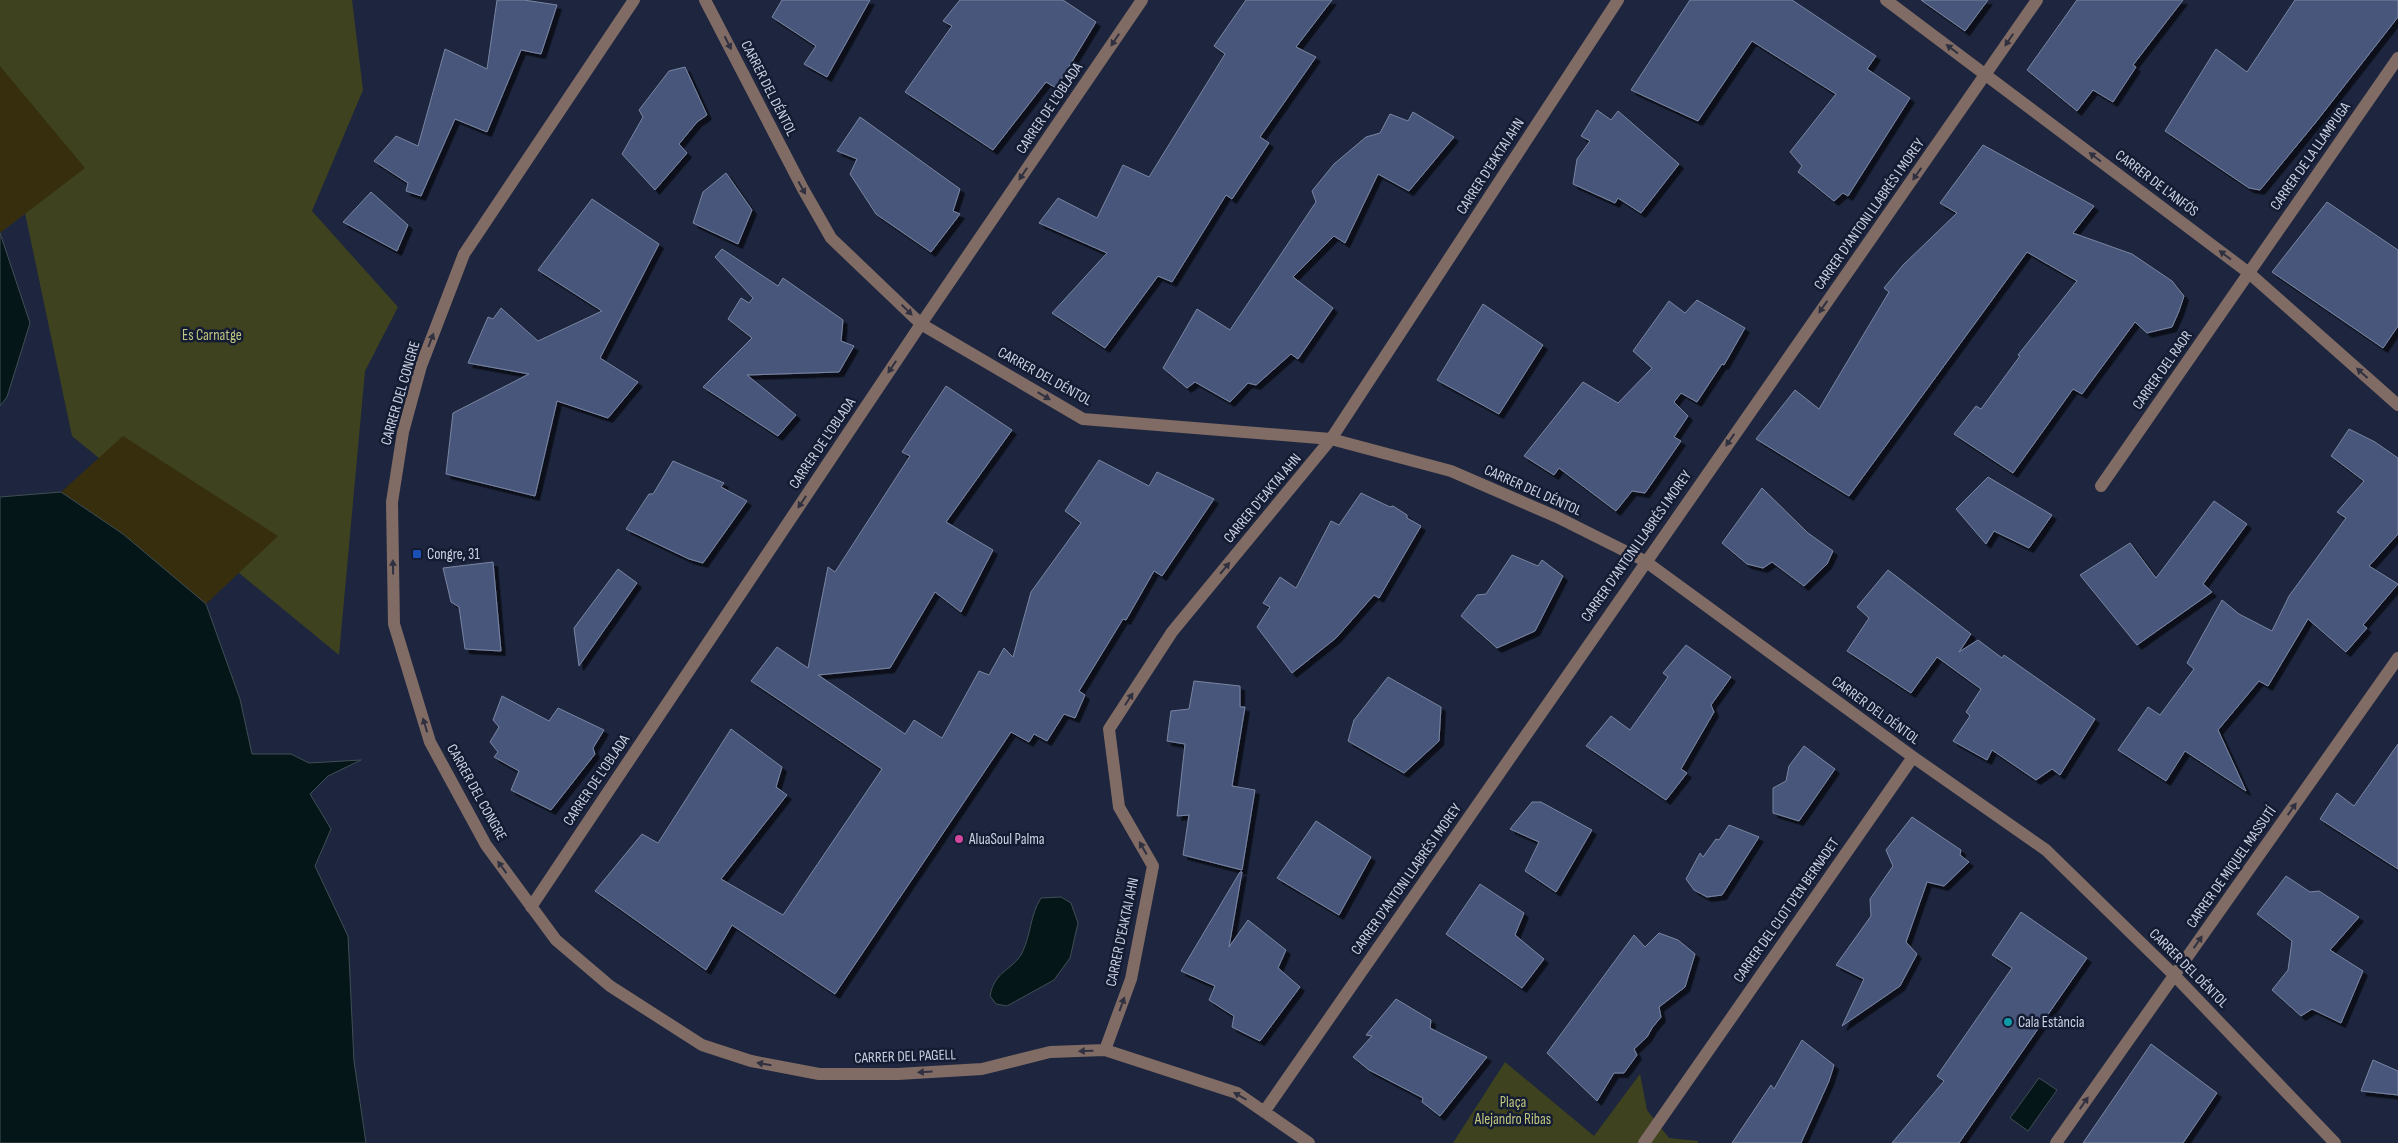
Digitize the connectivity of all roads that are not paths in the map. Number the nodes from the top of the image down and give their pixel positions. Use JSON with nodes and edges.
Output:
{"nodes":[{"id":1,"x":634,"y":0,"type":"edge"},
{"id":2,"x":705,"y":0,"type":"edge"},
{"id":3,"x":1142,"y":0,"type":"edge"},
{"id":4,"x":1618,"y":0,"type":"edge"},
{"id":5,"x":1886,"y":0,"type":"edge"},
{"id":6,"x":2037,"y":0,"type":"edge"},
{"id":7,"x":2398,"y":58,"type":"edge"},
{"id":8,"x":1986,"y":75,"type":"junction"},
{"id":9,"x":2249,"y":273,"type":"junction"},
{"id":10,"x":921,"y":324,"type":"junction"},
{"id":11,"x":2398,"y":405,"type":"edge"},
{"id":12,"x":1332,"y":439,"type":"junction"},
{"id":13,"x":2101,"y":486,"type":"dead end"},
{"id":14,"x":1646,"y":561,"type":"junction"},
{"id":15,"x":2398,"y":658,"type":"edge"},
{"id":16,"x":1913,"y":757,"type":"junction"},
{"id":17,"x":531,"y":907,"type":"junction"},
{"id":18,"x":2174,"y":975,"type":"junction"},
{"id":19,"x":1105,"y":1050,"type":"junction"},
{"id":20,"x":1264,"y":1112,"type":"junction"},
{"id":21,"x":1309,"y":1143,"type":"edge"},
{"id":22,"x":1644,"y":1143,"type":"edge"},
{"id":23,"x":2056,"y":1143,"type":"edge"},
{"id":24,"x":2336,"y":1143,"type":"edge"}],
"edges":[{"from":17,"to":1,"type":"street","name":"CARRER DEL CONGRE","one_way":true},
{"from":2,"to":10,"type":"street","name":"CARRER DEL DÉNTOL","one_way":true},
{"from":3,"to":10,"type":"street","name":"CARRER DE L'OBLADA","one_way":true},
{"from":4,"to":12,"type":"street","name":"CARRER D'EAKTAI AHN"},
{"from":8,"to":5,"type":"street","name":"CARRER DE L'ANFÓS","one_way":true},
{"from":6,"to":8,"type":"street","name":"CARRER D'ANTONI LLABRÉS I MOREY","one_way":true},
{"from":7,"to":9,"type":"street","name":"CARRER DE LA LLAMPUGA"},
{"from":9,"to":8,"type":"street","name":"CARRER DE L'ANFÓS","one_way":true},
{"from":8,"to":14,"type":"street","name":"CARRER D'ANTONI LLABRÉS I MOREY","one_way":true},
{"from":11,"to":9,"type":"street","name":"CARRER DE L'ANFÓS","one_way":true},
{"from":9,"to":13,"type":"street","name":"CARRER DEL RAOR"},
{"from":10,"to":12,"type":"street","name":"CARRER DEL DÉNTOL","one_way":true},
{"from":10,"to":17,"type":"street","name":"CARRER DE L'OBLADA","one_way":true},
{"from":12,"to":14,"type":"street","name":"CARRER DEL DÉNTOL"},
{"from":19,"to":12,"type":"street","name":"CARRER D'EAKTAI AHN","one_way":true},
{"from":14,"to":16,"type":"street","name":"CARRER DEL DÉNTOL"},
{"from":14,"to":20,"type":"street","name":"CARRER D'ANTONI LLABRÉS I MOREY"},
{"from":18,"to":15,"type":"street","name":"CARRER DE MIQUEL MASSUTÍ","one_way":true},
{"from":16,"to":18,"type":"street","name":"CARRER DEL DÉNTOL"},
{"from":16,"to":22,"type":"street","name":"CARRER DEL CLOT D'EN BERNADET"},
{"from":19,"to":17,"type":"street","name":"CARRER DEL PAGELL","one_way":true},
{"from":23,"to":18,"type":"street","name":"CARRER DE MIQUEL MASSUTÍ","one_way":true},
{"from":18,"to":24,"type":"street","name":"CARRER DEL DÉNTOL"},
{"from":20,"to":19,"type":"street","name":"CARRER DEL PAGELL","one_way":true},
{"from":20,"to":21,"type":"street","name":"CARRER DEL PAGELL"}]}
